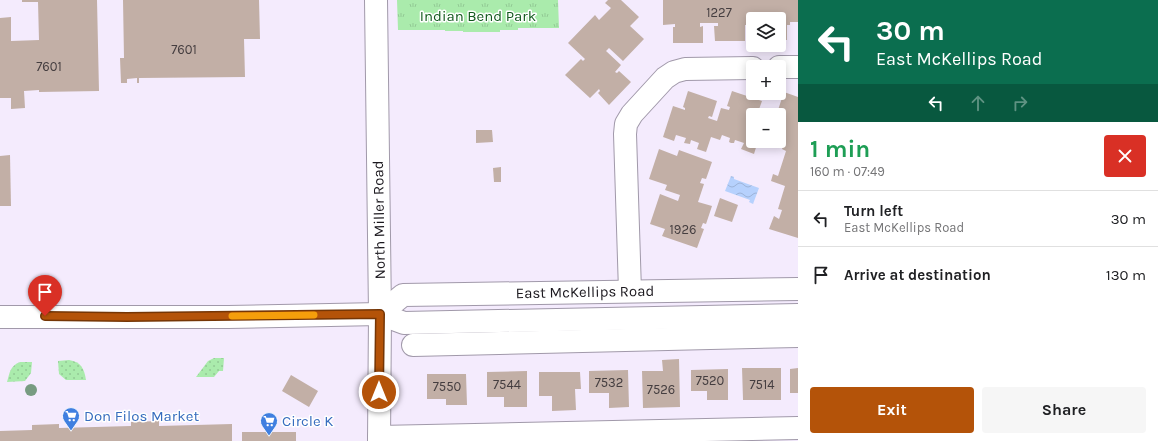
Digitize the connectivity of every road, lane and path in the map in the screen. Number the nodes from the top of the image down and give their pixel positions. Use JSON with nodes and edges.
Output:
{"nodes":[{"id":1,"x":376,"y":0,"type":"edge"},
{"id":2,"x":786,"y":67,"type":"edge"},
{"id":3,"x":798,"y":67,"type":"edge"},
{"id":4,"x":746,"y":68,"type":"edge"},
{"id":5,"x":798,"y":288,"type":"edge"},
{"id":6,"x":630,"y":291,"type":"junction"},
{"id":7,"x":380,"y":314,"type":"junction"},
{"id":8,"x":798,"y":315,"type":"edge"},
{"id":9,"x":0,"y":317,"type":"edge"},
{"id":10,"x":798,"y":336,"type":"edge"},
{"id":11,"x":413,"y":345,"type":"dead end"},
{"id":12,"x":798,"y":428,"type":"edge"},
{"id":13,"x":379,"y":439,"type":"edge"}],
"edges":[{"from":1,"to":7,"type":"main road","name":"North Miller Road"},
{"from":2,"to":3,"type":"main road"},
{"from":4,"to":6,"type":"main road"},
{"from":5,"to":6,"type":"main road","name":"East McKellips Road"},
{"from":6,"to":7,"type":"main road","name":"East McKellips Road"},
{"from":7,"to":8,"type":"main road","name":"East McKellips Road"},
{"from":7,"to":9,"type":"main road","name":"East McKellips Road"},
{"from":7,"to":13,"type":"main road","name":"North Miller Road"},
{"from":10,"to":11,"type":"main road"},
{"from":12,"to":13,"type":"main road"}]}
